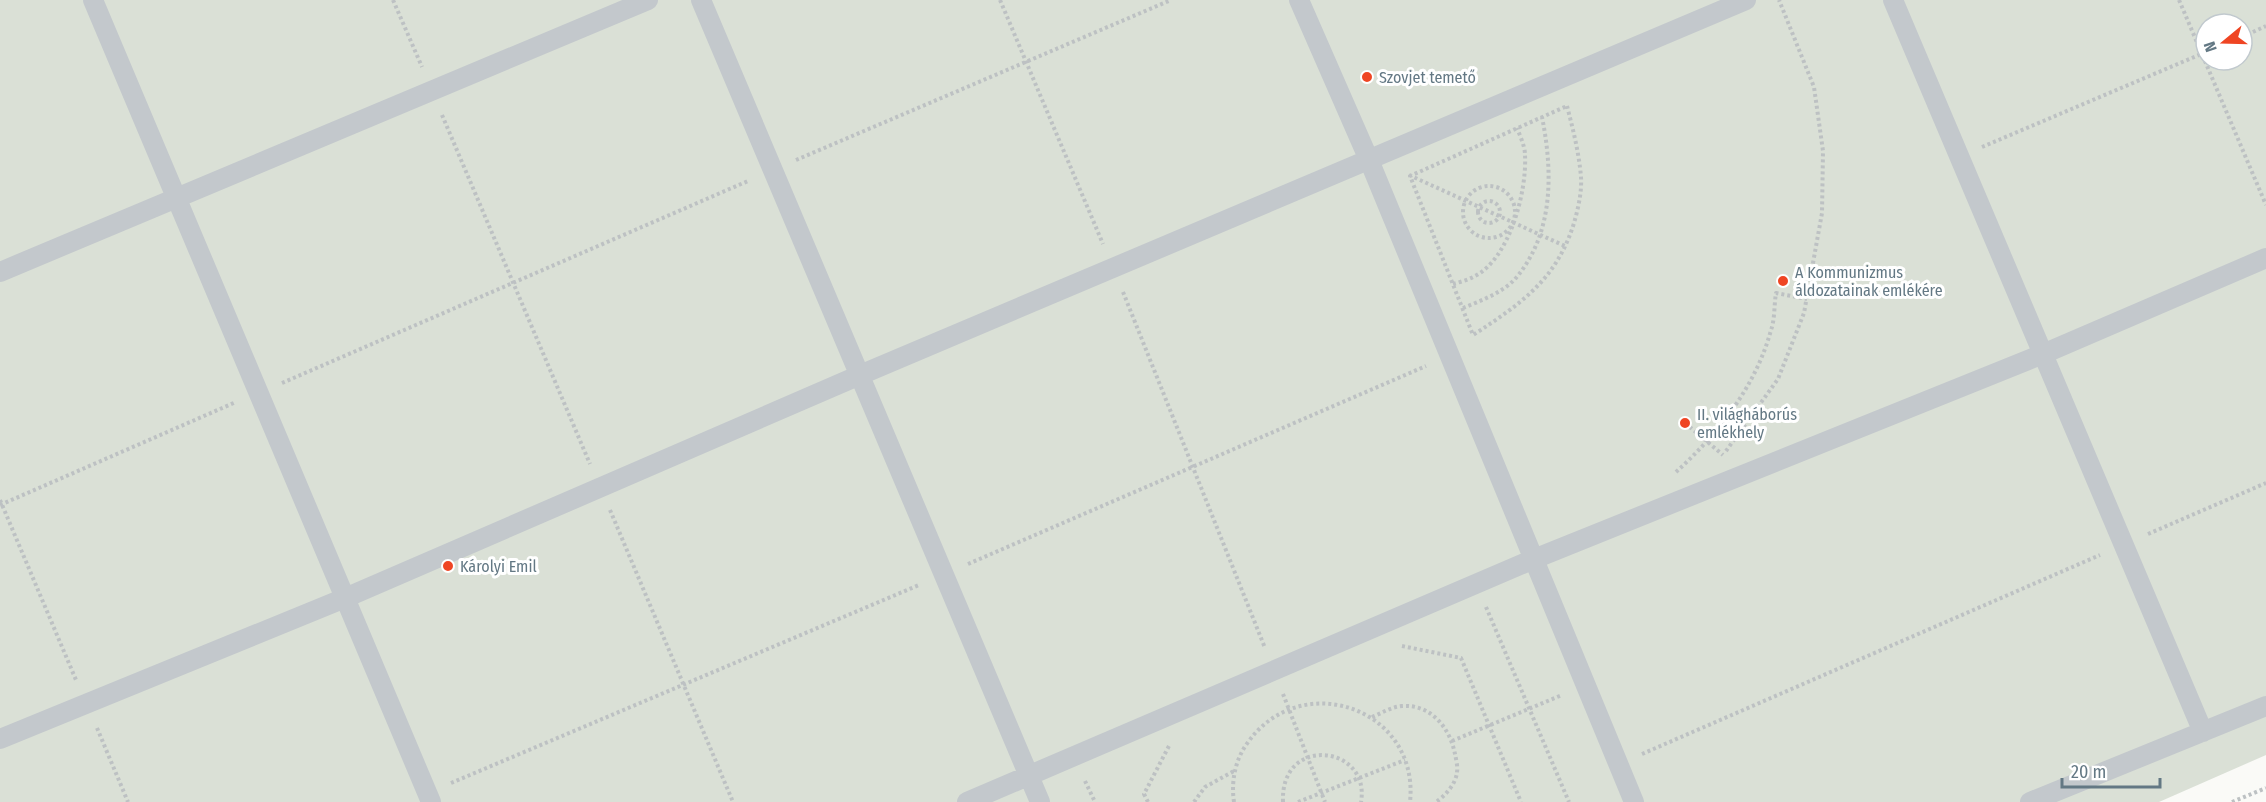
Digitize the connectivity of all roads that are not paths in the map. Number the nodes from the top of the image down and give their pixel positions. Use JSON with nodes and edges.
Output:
{"nodes":[{"id":1,"x":93,"y":0,"type":"edge"},
{"id":2,"x":648,"y":0,"type":"edge"},
{"id":3,"x":701,"y":0,"type":"edge"},
{"id":4,"x":1299,"y":0,"type":"edge"},
{"id":5,"x":1746,"y":0,"type":"edge"},
{"id":6,"x":1893,"y":0,"type":"edge"},
{"id":7,"x":1369,"y":160,"type":"junction"},
{"id":8,"x":176,"y":197,"type":"junction"},
{"id":9,"x":2266,"y":258,"type":"edge"},
{"id":10,"x":0,"y":272,"type":"edge"},
{"id":11,"x":2043,"y":354,"type":"junction"},
{"id":12,"x":860,"y":375,"type":"junction"},
{"id":13,"x":1534,"y":559,"type":"junction"},
{"id":14,"x":345,"y":598,"type":"junction"},
{"id":15,"x":2266,"y":706,"type":"edge"},
{"id":16,"x":2203,"y":732,"type":"junction"},
{"id":17,"x":0,"y":739,"type":"edge"},
{"id":18,"x":1029,"y":776,"type":"junction"},
{"id":19,"x":431,"y":802,"type":"edge"},
{"id":20,"x":967,"y":802,"type":"edge"},
{"id":21,"x":1040,"y":802,"type":"edge"},
{"id":22,"x":1634,"y":802,"type":"edge"},
{"id":23,"x":2030,"y":802,"type":"edge"}],
"edges":[{"from":1,"to":8,"type":"lane"},
{"from":2,"to":8,"type":"lane"},
{"from":3,"to":12,"type":"lane"},
{"from":4,"to":7,"type":"lane"},
{"from":5,"to":7,"type":"lane"},
{"from":6,"to":11,"type":"lane"},
{"from":7,"to":12,"type":"lane"},
{"from":7,"to":13,"type":"lane"},
{"from":8,"to":10,"type":"lane"},
{"from":8,"to":14,"type":"lane"},
{"from":9,"to":11,"type":"lane"},
{"from":11,"to":13,"type":"lane"},
{"from":11,"to":16,"type":"lane"},
{"from":12,"to":14,"type":"lane"},
{"from":12,"to":18,"type":"lane"},
{"from":13,"to":18,"type":"lane"},
{"from":13,"to":22,"type":"lane"},
{"from":14,"to":17,"type":"lane"},
{"from":14,"to":19,"type":"lane"},
{"from":15,"to":16,"type":"lane"},
{"from":16,"to":23,"type":"lane"},
{"from":18,"to":20,"type":"lane"},
{"from":18,"to":21,"type":"lane"}]}
